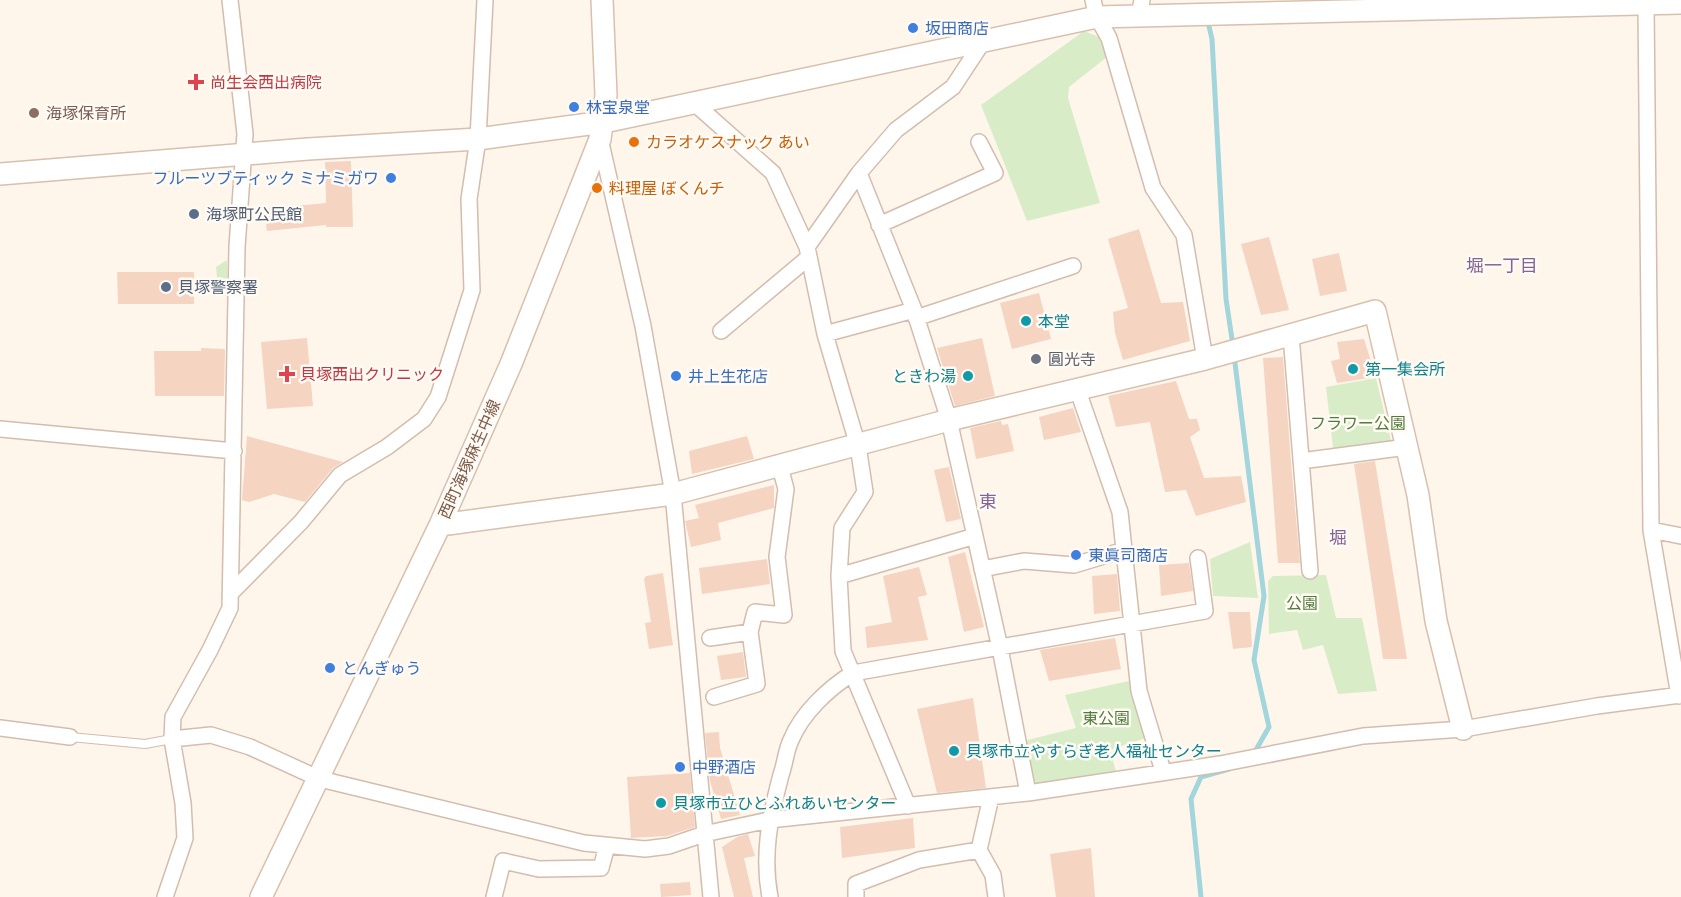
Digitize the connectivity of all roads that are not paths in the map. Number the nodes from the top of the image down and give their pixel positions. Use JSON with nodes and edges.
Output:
{"nodes":[{"id":1,"x":230,"y":0,"type":"edge"},
{"id":2,"x":485,"y":0,"type":"edge"},
{"id":3,"x":602,"y":0,"type":"edge"},
{"id":4,"x":1681,"y":3,"type":"edge"},
{"id":5,"x":1646,"y":4,"type":"junction"},
{"id":6,"x":1140,"y":8,"type":"edge"},
{"id":7,"x":1095,"y":9,"type":"edge"},
{"id":8,"x":984,"y":40,"type":"junction"},
{"id":9,"x":693,"y":102,"type":"junction"},
{"id":10,"x":602,"y":130,"type":"junction"},
{"id":11,"x":478,"y":139,"type":"junction"},
{"id":12,"x":979,"y":142,"type":"dead end"},
{"id":13,"x":242,"y":156,"type":"junction"},
{"id":14,"x":859,"y":173,"type":"junction"},
{"id":15,"x":0,"y":174,"type":"edge"},
{"id":16,"x":879,"y":225,"type":"junction"},
{"id":17,"x":808,"y":252,"type":"junction"},
{"id":18,"x":1073,"y":266,"type":"dead end"},
{"id":19,"x":915,"y":314,"type":"junction"},
{"id":20,"x":721,"y":331,"type":"dead end"},
{"id":21,"x":825,"y":334,"type":"junction"},
{"id":22,"x":1291,"y":335,"type":"junction"},
{"id":23,"x":1205,"y":359,"type":"junction"},
{"id":24,"x":1077,"y":388,"type":"junction"},
{"id":25,"x":949,"y":420,"type":"junction"},
{"id":26,"x":0,"y":429,"type":"edge"},
{"id":27,"x":858,"y":446,"type":"junction"},
{"id":28,"x":1407,"y":447,"type":"junction"},
{"id":29,"x":234,"y":451,"type":"junction"},
{"id":30,"x":1301,"y":461,"type":"junction"},
{"id":31,"x":780,"y":466,"type":"junction"},
{"id":32,"x":673,"y":494,"type":"junction"},
{"id":33,"x":440,"y":525,"type":"junction"},
{"id":34,"x":1651,"y":530,"type":"junction"},
{"id":35,"x":975,"y":536,"type":"junction"},
{"id":36,"x":1681,"y":536,"type":"edge"},
{"id":37,"x":1124,"y":550,"type":"junction"},
{"id":38,"x":1198,"y":558,"type":"dead end"},
{"id":39,"x":982,"y":569,"type":"junction"},
{"id":40,"x":1310,"y":571,"type":"dead end"},
{"id":41,"x":839,"y":576,"type":"junction"},
{"id":42,"x":230,"y":594,"type":"junction"},
{"id":43,"x":1132,"y":625,"type":"junction"},
{"id":44,"x":750,"y":632,"type":"junction"},
{"id":45,"x":710,"y":639,"type":"dead end"},
{"id":46,"x":1000,"y":648,"type":"junction"},
{"id":47,"x":853,"y":673,"type":"junction"},
{"id":48,"x":1680,"y":695,"type":"edge"},
{"id":49,"x":714,"y":697,"type":"dead end"},
{"id":50,"x":0,"y":728,"type":"edge"},
{"id":51,"x":1463,"y":729,"type":"junction"},
{"id":52,"x":70,"y":738,"type":"joint"},
{"id":53,"x":172,"y":739,"type":"junction"},
{"id":54,"x":1163,"y":771,"type":"junction"},
{"id":55,"x":320,"y":779,"type":"junction"},
{"id":56,"x":1028,"y":793,"type":"junction"},
{"id":57,"x":990,"y":796,"type":"junction"},
{"id":58,"x":908,"y":806,"type":"junction"},
{"id":59,"x":769,"y":820,"type":"junction"},
{"id":60,"x":704,"y":834,"type":"junction"},
{"id":61,"x":607,"y":846,"type":"junction"},
{"id":62,"x":980,"y":850,"type":"junction"},
{"id":63,"x":165,"y":897,"type":"edge"},
{"id":64,"x":261,"y":897,"type":"edge"},
{"id":65,"x":494,"y":897,"type":"edge"},
{"id":66,"x":711,"y":897,"type":"edge"},
{"id":67,"x":770,"y":897,"type":"edge"},
{"id":68,"x":855,"y":897,"type":"edge"},
{"id":69,"x":996,"y":897,"type":"edge"}],
"edges":[{"from":1,"to":13,"type":"street"},
{"from":2,"to":11,"type":"street"},
{"from":3,"to":10,"type":"street","name":"西町海塚麻生中線"},
{"from":4,"to":5,"type":"street"},
{"from":5,"to":6,"type":"street"},
{"from":5,"to":34,"type":"street"},
{"from":6,"to":7,"type":"street"},
{"from":7,"to":8,"type":"street"},
{"from":7,"to":23,"type":"street"},
{"from":8,"to":9,"type":"street"},
{"from":8,"to":14,"type":"street"},
{"from":9,"to":10,"type":"street"},
{"from":9,"to":17,"type":"street"},
{"from":10,"to":11,"type":"street"},
{"from":10,"to":32,"type":"street"},
{"from":10,"to":33,"type":"street","name":"西町海塚麻生中線"},
{"from":11,"to":13,"type":"street"},
{"from":11,"to":42,"type":"street"},
{"from":12,"to":16,"type":"street"},
{"from":13,"to":15,"type":"street"},
{"from":13,"to":29,"type":"street"},
{"from":14,"to":16,"type":"street"},
{"from":14,"to":17,"type":"street"},
{"from":16,"to":19,"type":"street"},
{"from":17,"to":20,"type":"street"},
{"from":17,"to":21,"type":"street"},
{"from":18,"to":19,"type":"street"},
{"from":19,"to":21,"type":"street"},
{"from":19,"to":25,"type":"street"},
{"from":21,"to":27,"type":"street"},
{"from":22,"to":23,"type":"street"},
{"from":22,"to":28,"type":"street"},
{"from":22,"to":30,"type":"street"},
{"from":23,"to":24,"type":"street"},
{"from":24,"to":25,"type":"street"},
{"from":24,"to":37,"type":"street"},
{"from":25,"to":27,"type":"street"},
{"from":25,"to":35,"type":"street"},
{"from":26,"to":29,"type":"street"},
{"from":27,"to":31,"type":"street"},
{"from":27,"to":41,"type":"street"},
{"from":28,"to":30,"type":"street"},
{"from":28,"to":51,"type":"street"},
{"from":29,"to":42,"type":"street"},
{"from":30,"to":40,"type":"street"},
{"from":31,"to":32,"type":"street"},
{"from":31,"to":44,"type":"street"},
{"from":32,"to":33,"type":"street"},
{"from":32,"to":60,"type":"street"},
{"from":33,"to":55,"type":"street","name":"西町海塚麻生中線"},
{"from":34,"to":36,"type":"street"},
{"from":34,"to":48,"type":"street"},
{"from":35,"to":39,"type":"street"},
{"from":35,"to":41,"type":"street"},
{"from":37,"to":39,"type":"street"},
{"from":37,"to":43,"type":"street"},
{"from":38,"to":43,"type":"street"},
{"from":39,"to":46,"type":"street"},
{"from":41,"to":47,"type":"street"},
{"from":42,"to":53,"type":"street"},
{"from":43,"to":46,"type":"street"},
{"from":43,"to":54,"type":"street"},
{"from":44,"to":45,"type":"street"},
{"from":44,"to":49,"type":"street"},
{"from":46,"to":47,"type":"street"},
{"from":46,"to":56,"type":"street"},
{"from":47,"to":58,"type":"street"},
{"from":47,"to":59,"type":"street"},
{"from":48,"to":51,"type":"street"},
{"from":50,"to":52,"type":"street"},
{"from":51,"to":54,"type":"street"},
{"from":52,"to":53,"type":"lane"},
{"from":53,"to":55,"type":"street"},
{"from":53,"to":63,"type":"street"},
{"from":54,"to":56,"type":"street"},
{"from":55,"to":61,"type":"street"},
{"from":55,"to":64,"type":"street","name":"西町海塚麻生中線"},
{"from":56,"to":57,"type":"street"},
{"from":57,"to":58,"type":"street"},
{"from":57,"to":62,"type":"street"},
{"from":58,"to":59,"type":"street"},
{"from":59,"to":60,"type":"street"},
{"from":59,"to":67,"type":"street"},
{"from":60,"to":61,"type":"street"},
{"from":60,"to":66,"type":"street"},
{"from":61,"to":65,"type":"street"},
{"from":62,"to":68,"type":"street"},
{"from":62,"to":69,"type":"street"}]}
